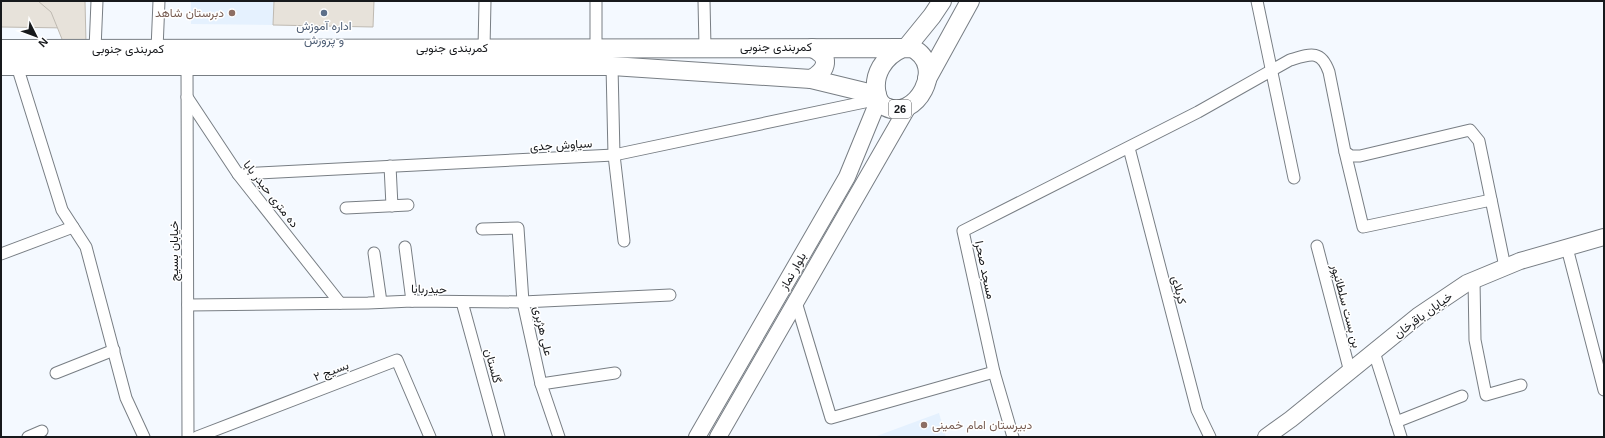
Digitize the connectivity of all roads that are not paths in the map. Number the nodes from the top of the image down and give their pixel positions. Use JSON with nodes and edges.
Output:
{"nodes":[{"id":1,"x":97,"y":1,"type":"edge"},
{"id":2,"x":159,"y":1,"type":"edge"},
{"id":3,"x":485,"y":1,"type":"edge"},
{"id":4,"x":596,"y":1,"type":"edge"},
{"id":5,"x":704,"y":1,"type":"edge"},
{"id":6,"x":970,"y":1,"type":"edge"},
{"id":7,"x":1257,"y":1,"type":"edge"},
{"id":8,"x":939,"y":5,"type":"edge"},
{"id":9,"x":959,"y":22,"type":"junction"},
{"id":10,"x":596,"y":47,"type":"junction"},
{"id":11,"x":705,"y":47,"type":"junction"},
{"id":12,"x":157,"y":48,"type":"junction"},
{"id":13,"x":484,"y":48,"type":"junction"},
{"id":14,"x":812,"y":48,"type":"junction"},
{"id":15,"x":904,"y":48,"type":"junction"},
{"id":16,"x":1,"y":49,"type":"edge"},
{"id":17,"x":95,"y":49,"type":"junction"},
{"id":18,"x":187,"y":57,"type":"junction"},
{"id":19,"x":317,"y":57,"type":"junction"},
{"id":20,"x":9,"y":66,"type":"edge"},
{"id":21,"x":156,"y":66,"type":"junction"},
{"id":22,"x":612,"y":66,"type":"junction"},
{"id":23,"x":1272,"y":70,"type":"junction"},
{"id":24,"x":811,"y":79,"type":"junction"},
{"id":25,"x":927,"y":79,"type":"junction"},
{"id":26,"x":187,"y":96,"type":"junction"},
{"id":27,"x":878,"y":97,"type":"junction"},
{"id":28,"x":909,"y":106,"type":"junction"},
{"id":29,"x":860,"y":144,"type":"junction"},
{"id":30,"x":1129,"y":148,"type":"junction"},
{"id":31,"x":884,"y":150,"type":"junction"},
{"id":32,"x":1345,"y":152,"type":"junction"},
{"id":33,"x":614,"y":155,"type":"junction"},
{"id":34,"x":390,"y":166,"type":"junction"},
{"id":35,"x":238,"y":174,"type":"junction"},
{"id":36,"x":1294,"y":178,"type":"dead end"},
{"id":37,"x":1491,"y":200,"type":"junction"},
{"id":38,"x":408,"y":205,"type":"dead end"},
{"id":39,"x":392,"y":206,"type":"junction"},
{"id":40,"x":346,"y":208,"type":"dead end"},
{"id":41,"x":73,"y":227,"type":"junction"},
{"id":42,"x":482,"y":229,"type":"dead end"},
{"id":43,"x":1604,"y":237,"type":"edge"},
{"id":44,"x":624,"y":241,"type":"dead end"},
{"id":45,"x":405,"y":246,"type":"dead end"},
{"id":46,"x":1317,"y":246,"type":"dead end"},
{"id":47,"x":1568,"y":248,"type":"junction"},
{"id":48,"x":374,"y":252,"type":"dead end"},
{"id":49,"x":1,"y":254,"type":"edge"},
{"id":50,"x":1505,"y":267,"type":"junction"},
{"id":51,"x":1474,"y":280,"type":"junction"},
{"id":52,"x":670,"y":295,"type":"dead end"},
{"id":53,"x":412,"y":301,"type":"junction"},
{"id":54,"x":381,"y":302,"type":"junction"},
{"id":55,"x":462,"y":302,"type":"junction"},
{"id":56,"x":523,"y":302,"type":"junction"},
{"id":57,"x":796,"y":302,"type":"junction"},
{"id":58,"x":340,"y":303,"type":"junction"},
{"id":59,"x":188,"y":305,"type":"junction"},
{"id":60,"x":114,"y":350,"type":"junction"},
{"id":61,"x":1374,"y":352,"type":"junction"},
{"id":62,"x":615,"y":372,"type":"dead end"},
{"id":63,"x":994,"y":372,"type":"junction"},
{"id":64,"x":1350,"y":372,"type":"junction"},
{"id":65,"x":56,"y":373,"type":"dead end"},
{"id":66,"x":541,"y":384,"type":"junction"},
{"id":67,"x":1521,"y":385,"type":"dead end"},
{"id":68,"x":1604,"y":390,"type":"edge"},
{"id":69,"x":1462,"y":396,"type":"dead end"},
{"id":70,"x":1396,"y":422,"type":"junction"},
{"id":71,"x":42,"y":431,"type":"dead end"},
{"id":72,"x":28,"y":437,"type":"edge"},
{"id":73,"x":144,"y":437,"type":"edge"},
{"id":74,"x":188,"y":437,"type":"edge"},
{"id":75,"x":197,"y":437,"type":"edge"},
{"id":76,"x":430,"y":437,"type":"edge"},
{"id":77,"x":499,"y":437,"type":"edge"},
{"id":78,"x":559,"y":437,"type":"edge"},
{"id":79,"x":697,"y":437,"type":"edge"},
{"id":80,"x":718,"y":437,"type":"edge"},
{"id":81,"x":1013,"y":437,"type":"edge"},
{"id":82,"x":1210,"y":437,"type":"edge"},
{"id":83,"x":1266,"y":437,"type":"edge"},
{"id":84,"x":1401,"y":437,"type":"edge"}],
"edges":[{"from":1,"to":17,"type":"street"},
{"from":2,"to":12,"type":"street"},
{"from":3,"to":13,"type":"street"},
{"from":4,"to":10,"type":"street"},
{"from":5,"to":11,"type":"street"},
{"from":6,"to":9,"type":"main road","number":"26"},
{"from":7,"to":23,"type":"street"},
{"from":8,"to":9,"type":"main road"},
{"from":8,"to":15,"type":"main road","number":"26"},
{"from":9,"to":25,"type":"main road","number":"26"},
{"from":10,"to":11,"type":"main road","name":"کمربندی جنوبی"},
{"from":10,"to":13,"type":"main road","name":"کمربندی جنوبی"},
{"from":11,"to":14,"type":"main road","name":"کمربندی جنوبی"},
{"from":12,"to":17,"type":"main road","name":"کمربندی جنوبی"},
{"from":12,"to":18,"type":"main road","name":"کمربندی جنوبی"},
{"from":12,"to":21,"type":"main road"},
{"from":13,"to":19,"type":"main road","name":"کمربندی جنوبی"},
{"from":14,"to":15,"type":"main road","name":"کمربندی جنوبی"},
{"from":14,"to":24,"type":"main road"},
{"from":15,"to":25,"type":"main road"},
{"from":15,"to":27,"type":"main road","number":"26"},
{"from":16,"to":17,"type":"main road","name":"کمربندی جنوبی"},
{"from":18,"to":19,"type":"main road","name":"کمربندی جنوبی"},
{"from":18,"to":21,"type":"main road","name":"کمربندی جنوبی"},
{"from":18,"to":26,"type":"street","name":"خیابان بسیج"},
{"from":19,"to":22,"type":"main road","name":"کمربندی جنوبی"},
{"from":20,"to":21,"type":"main road","name":"کمربندی جنوبی"},
{"from":20,"to":41,"type":"street"},
{"from":22,"to":24,"type":"main road","name":"کمربندی جنوبی"},
{"from":22,"to":33,"type":"street"},
{"from":23,"to":30,"type":"street","name":"مسجد صحرا"},
{"from":23,"to":32,"type":"street","name":"مسجد صحرا"},
{"from":23,"to":36,"type":"street"},
{"from":24,"to":27,"type":"main road","name":"کمربندی جنوبی"},
{"from":25,"to":28,"type":"main road","number":"26"},
{"from":26,"to":35,"type":"street","name":"ده متری حیدر بابا"},
{"from":26,"to":59,"type":"street","name":"خیابان بسیج"},
{"from":27,"to":28,"type":"main road","number":"26"},
{"from":27,"to":29,"type":"main road","name":"بلوار نماز","number":"26"},
{"from":27,"to":33,"type":"street","name":"سیاوش جدی"},
{"from":28,"to":31,"type":"main road","name":"بلوار نماز","number":"26"},
{"from":29,"to":31,"type":"main road"},
{"from":29,"to":79,"type":"main road","name":"بلوار نماز","number":"26"},
{"from":30,"to":63,"type":"street","name":"مسجد صحرا"},
{"from":30,"to":82,"type":"street","name":"کربلای"},
{"from":31,"to":57,"type":"main road","name":"بلوار نماز","number":"26"},
{"from":32,"to":37,"type":"street"},
{"from":32,"to":37,"type":"street"},
{"from":33,"to":34,"type":"street","name":"سیاوش جدی"},
{"from":33,"to":44,"type":"street"},
{"from":34,"to":35,"type":"street","name":"سیاوش جدی"},
{"from":34,"to":39,"type":"street"},
{"from":35,"to":58,"type":"street","name":"ده متری حیدر بابا"},
{"from":37,"to":50,"type":"street"},
{"from":38,"to":39,"type":"street"},
{"from":39,"to":40,"type":"street"},
{"from":41,"to":49,"type":"street"},
{"from":41,"to":60,"type":"street"},
{"from":42,"to":56,"type":"street","name":"علی هژبری"},
{"from":43,"to":47,"type":"main road","name":"خیابان باقرخان"},
{"from":45,"to":53,"type":"street"},
{"from":46,"to":64,"type":"street","name":"بن بست سلطانپور"},
{"from":47,"to":50,"type":"main road","name":"خیابان باقرخان"},
{"from":47,"to":68,"type":"street"},
{"from":48,"to":54,"type":"street"},
{"from":50,"to":51,"type":"main road","name":"خیابان باقرخان"},
{"from":51,"to":61,"type":"main road","name":"خیابان باقرخان"},
{"from":51,"to":67,"type":"street"},
{"from":52,"to":56,"type":"street","name":"حیدربابا"},
{"from":53,"to":54,"type":"street","name":"حیدربابا"},
{"from":53,"to":55,"type":"street","name":"حیدربابا"},
{"from":54,"to":58,"type":"street","name":"حیدربابا"},
{"from":55,"to":56,"type":"street","name":"حیدربابا"},
{"from":55,"to":77,"type":"street","name":"گلستان"},
{"from":56,"to":66,"type":"street","name":"علی هژبری"},
{"from":57,"to":63,"type":"street"},
{"from":57,"to":80,"type":"main road","name":"بلوار نماز","number":"26"},
{"from":58,"to":59,"type":"street","name":"حیدربابا"},
{"from":59,"to":74,"type":"street","name":"خیابان بسیج"},
{"from":60,"to":65,"type":"street"},
{"from":60,"to":73,"type":"street"},
{"from":61,"to":64,"type":"main road","name":"خیابان باقرخان"},
{"from":61,"to":70,"type":"street"},
{"from":62,"to":66,"type":"street"},
{"from":63,"to":81,"type":"street"},
{"from":64,"to":83,"type":"main road","name":"خیابان باقرخان"},
{"from":66,"to":78,"type":"street","name":"علی هژبری"},
{"from":69,"to":70,"type":"street"},
{"from":70,"to":84,"type":"street"},
{"from":71,"to":72,"type":"street"},
{"from":75,"to":76,"type":"street","name":"بسیج ۲"}]}
